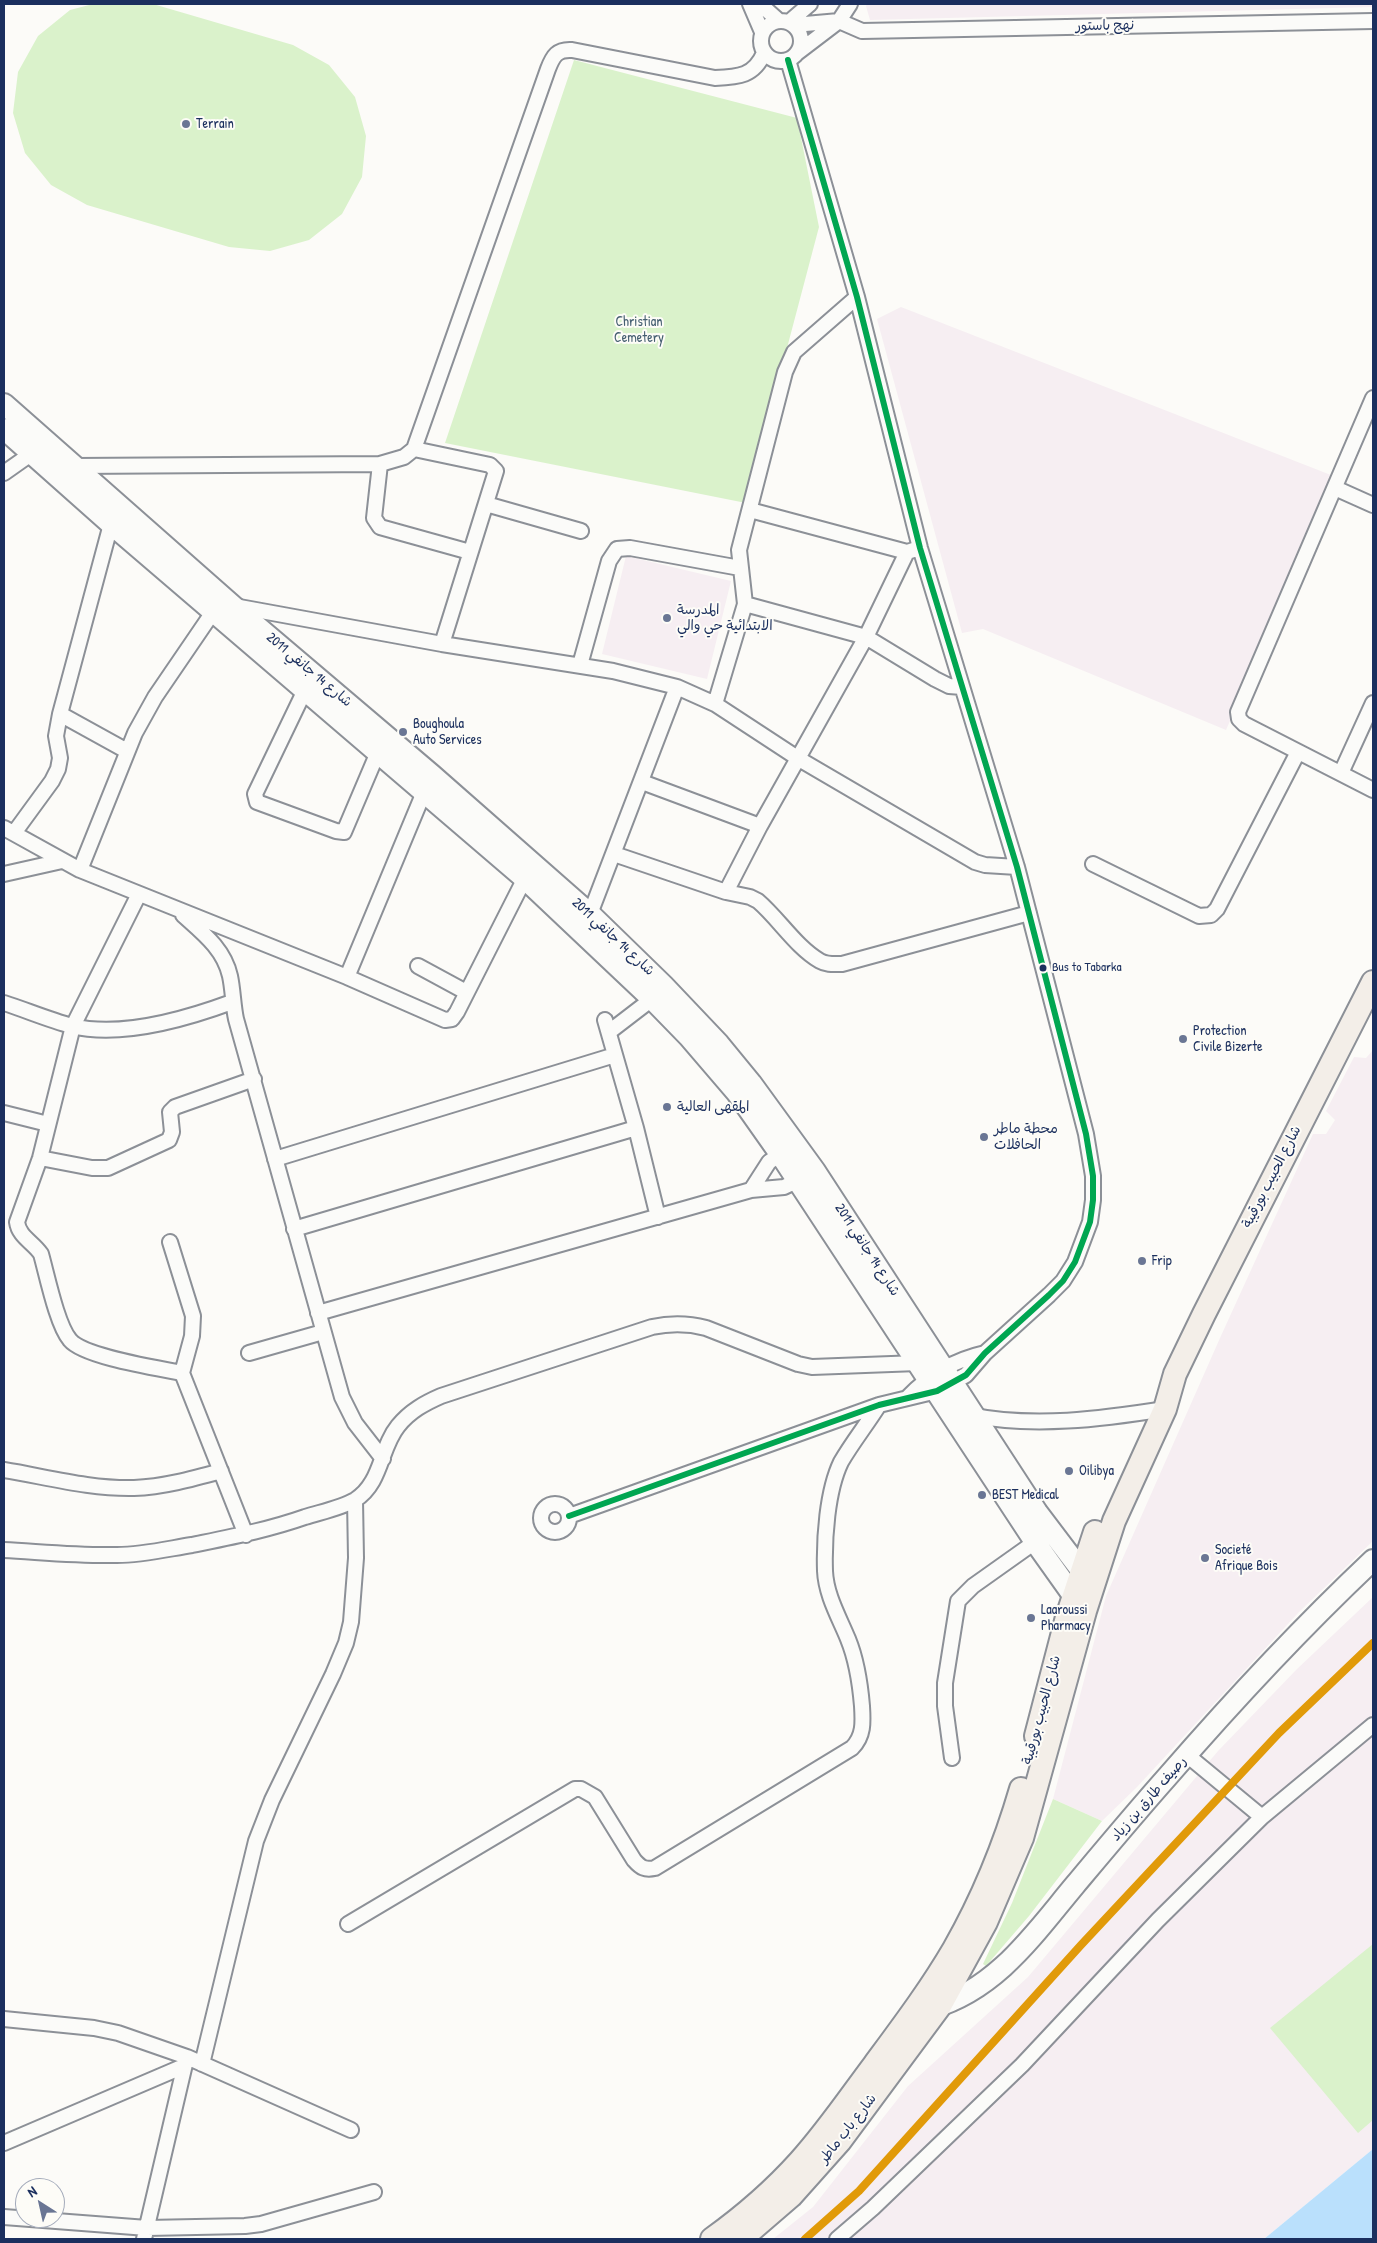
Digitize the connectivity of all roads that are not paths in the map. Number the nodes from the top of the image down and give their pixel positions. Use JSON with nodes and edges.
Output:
{"nodes":[{"id":1,"x":750,"y":4,"type":"edge"},
{"id":2,"x":760,"y":4,"type":"edge"},
{"id":3,"x":810,"y":4,"type":"edge"},
{"id":4,"x":850,"y":4,"type":"edge"},
{"id":5,"x":839,"y":21,"type":"junction"},
{"id":6,"x":1373,"y":22,"type":"edge"},
{"id":7,"x":788,"y":23,"type":"junction"},
{"id":8,"x":762,"y":32,"type":"junction"},
{"id":9,"x":764,"y":53,"type":"junction"},
{"id":10,"x":792,"y":57,"type":"junction"},
{"id":11,"x":857,"y":297,"type":"junction"},
{"id":12,"x":1373,"y":398,"type":"edge"},
{"id":13,"x":4,"y":404,"type":"edge"},
{"id":14,"x":4,"y":429,"type":"edge"},
{"id":15,"x":414,"y":449,"type":"junction"},
{"id":16,"x":33,"y":452,"type":"junction"},
{"id":17,"x":4,"y":461,"type":"edge"},
{"id":18,"x":380,"y":464,"type":"junction"},
{"id":19,"x":75,"y":466,"type":"junction"},
{"id":20,"x":4,"y":473,"type":"edge"},
{"id":21,"x":1335,"y":488,"type":"junction"},
{"id":22,"x":486,"y":504,"type":"junction"},
{"id":23,"x":1373,"y":505,"type":"edge"},
{"id":24,"x":124,"y":508,"type":"junction"},
{"id":25,"x":750,"y":510,"type":"junction"},
{"id":26,"x":111,"y":524,"type":"junction"},
{"id":27,"x":581,"y":531,"type":"dead end"},
{"id":28,"x":913,"y":550,"type":"junction"},
{"id":29,"x":470,"y":552,"type":"junction"},
{"id":30,"x":740,"y":568,"type":"junction"},
{"id":31,"x":745,"y":604,"type":"junction"},
{"id":32,"x":233,"y":606,"type":"junction"},
{"id":33,"x":212,"y":612,"type":"junction"},
{"id":34,"x":866,"y":637,"type":"junction"},
{"id":35,"x":442,"y":644,"type":"junction"},
{"id":36,"x":580,"y":665,"type":"junction"},
{"id":37,"x":677,"y":687,"type":"junction"},
{"id":38,"x":962,"y":687,"type":"junction"},
{"id":39,"x":305,"y":690,"type":"junction"},
{"id":40,"x":1373,"y":702,"type":"edge"},
{"id":41,"x":715,"y":704,"type":"junction"},
{"id":42,"x":60,"y":714,"type":"junction"},
{"id":43,"x":127,"y":752,"type":"junction"},
{"id":44,"x":378,"y":752,"type":"junction"},
{"id":45,"x":1298,"y":752,"type":"junction"},
{"id":46,"x":799,"y":759,"type":"junction"},
{"id":47,"x":1341,"y":773,"type":"junction"},
{"id":48,"x":642,"y":782,"type":"junction"},
{"id":49,"x":1373,"y":790,"type":"edge"},
{"id":50,"x":424,"y":792,"type":"junction"},
{"id":51,"x":760,"y":826,"type":"junction"},
{"id":52,"x":9,"y":831,"type":"edge"},
{"id":53,"x":614,"y":854,"type":"junction"},
{"id":54,"x":62,"y":861,"type":"junction"},
{"id":55,"x":1093,"y":864,"type":"dead end"},
{"id":56,"x":1017,"y":867,"type":"junction"},
{"id":57,"x":80,"y":870,"type":"junction"},
{"id":58,"x":528,"y":871,"type":"junction"},
{"id":59,"x":4,"y":874,"type":"edge"},
{"id":60,"x":726,"y":892,"type":"junction"},
{"id":61,"x":139,"y":894,"type":"junction"},
{"id":62,"x":177,"y":909,"type":"junction"},
{"id":63,"x":1029,"y":913,"type":"junction"},
{"id":64,"x":590,"y":914,"type":"junction"},
{"id":65,"x":418,"y":966,"type":"dead end"},
{"id":66,"x":347,"y":977,"type":"junction"},
{"id":67,"x":1373,"y":982,"type":"edge"},
{"id":68,"x":466,"y":992,"type":"junction"},
{"id":69,"x":652,"y":999,"type":"junction"},
{"id":70,"x":4,"y":1002,"type":"edge"},
{"id":71,"x":232,"y":1002,"type":"junction"},
{"id":72,"x":73,"y":1026,"type":"junction"},
{"id":73,"x":615,"y":1054,"type":"junction"},
{"id":74,"x":254,"y":1079,"type":"junction"},
{"id":75,"x":4,"y":1113,"type":"edge"},
{"id":76,"x":48,"y":1124,"type":"junction"},
{"id":77,"x":636,"y":1128,"type":"junction"},
{"id":78,"x":788,"y":1149,"type":"junction"},
{"id":79,"x":40,"y":1158,"type":"junction"},
{"id":80,"x":275,"y":1159,"type":"junction"},
{"id":81,"x":806,"y":1176,"type":"junction"},
{"id":82,"x":751,"y":1190,"type":"junction"},
{"id":83,"x":658,"y":1217,"type":"junction"},
{"id":84,"x":294,"y":1229,"type":"junction"},
{"id":85,"x":170,"y":1242,"type":"dead end"},
{"id":86,"x":318,"y":1312,"type":"junction"},
{"id":87,"x":323,"y":1332,"type":"junction"},
{"id":88,"x":249,"y":1353,"type":"dead end"},
{"id":89,"x":985,"y":1353,"type":"junction"},
{"id":90,"x":182,"y":1374,"type":"junction"},
{"id":91,"x":936,"y":1377,"type":"junction"},
{"id":92,"x":879,"y":1405,"type":"junction"},
{"id":93,"x":1157,"y":1410,"type":"junction"},
{"id":94,"x":950,"y":1411,"type":"junction"},
{"id":95,"x":974,"y":1416,"type":"junction"},
{"id":96,"x":383,"y":1459,"type":"junction"},
{"id":97,"x":4,"y":1470,"type":"edge"},
{"id":98,"x":221,"y":1471,"type":"junction"},
{"id":99,"x":355,"y":1500,"type":"junction"},
{"id":100,"x":569,"y":1516,"type":"dead end"},
{"id":101,"x":246,"y":1535,"type":"junction"},
{"id":102,"x":1035,"y":1542,"type":"junction"},
{"id":103,"x":4,"y":1550,"type":"edge"},
{"id":104,"x":1373,"y":1560,"type":"edge"},
{"id":105,"x":1087,"y":1579,"type":"junction"},
{"id":106,"x":1079,"y":1604,"type":"junction"},
{"id":107,"x":1373,"y":1725,"type":"edge"},
{"id":108,"x":1187,"y":1755,"type":"junction"},
{"id":109,"x":952,"y":1758,"type":"dead end"},
{"id":110,"x":1262,"y":1817,"type":"junction"},
{"id":111,"x":348,"y":1924,"type":"dead end"},
{"id":112,"x":940,"y":2006,"type":"junction"},
{"id":113,"x":911,"y":2014,"type":"junction"},
{"id":114,"x":4,"y":2019,"type":"edge"},
{"id":115,"x":185,"y":2062,"type":"junction"},
{"id":116,"x":202,"y":2064,"type":"junction"},
{"id":117,"x":351,"y":2130,"type":"dead end"},
{"id":118,"x":4,"y":2143,"type":"edge"},
{"id":119,"x":374,"y":2192,"type":"dead end"},
{"id":120,"x":4,"y":2217,"type":"edge"},
{"id":121,"x":146,"y":2234,"type":"edge"},
{"id":122,"x":712,"y":2239,"type":"edge"},
{"id":123,"x":741,"y":2239,"type":"edge"},
{"id":124,"x":837,"y":2239,"type":"edge"}],
"edges":[{"from":1,"to":8,"type":"street"},
{"from":2,"to":7,"type":"street"},
{"from":3,"to":7,"type":"street"},
{"from":4,"to":5,"type":"street"},
{"from":5,"to":6,"type":"street","name":"نهج باستور"},
{"from":5,"to":7,"type":"street","name":"نهج باستور"},
{"from":5,"to":10,"type":"street"},
{"from":7,"to":8,"type":"street"},
{"from":7,"to":10,"type":"street"},
{"from":8,"to":9,"type":"street"},
{"from":9,"to":10,"type":"street"},
{"from":9,"to":15,"type":"street"},
{"from":10,"to":11,"type":"street"},
{"from":11,"to":25,"type":"street"},
{"from":11,"to":28,"type":"street"},
{"from":12,"to":21,"type":"street"},
{"from":13,"to":16,"type":"main road","name":"شارع 14 جانفي 2011"},
{"from":14,"to":16,"type":"main road","name":"شارع 14 جانفي 2011"},
{"from":15,"to":18,"type":"street"},
{"from":15,"to":22,"type":"street"},
{"from":16,"to":17,"type":"street"},
{"from":16,"to":19,"type":"main road","name":"شارع 14 جانفي 2011"},
{"from":16,"to":20,"type":"street"},
{"from":16,"to":26,"type":"main road","name":"شارع 14 جانفي 2011"},
{"from":18,"to":19,"type":"street"},
{"from":18,"to":29,"type":"street"},
{"from":19,"to":24,"type":"main road","name":"شارع 14 جانفي 2011"},
{"from":21,"to":23,"type":"street"},
{"from":21,"to":45,"type":"street"},
{"from":22,"to":27,"type":"street"},
{"from":22,"to":29,"type":"street"},
{"from":24,"to":26,"type":"street"},
{"from":24,"to":32,"type":"main road","name":"شارع 14 جانفي 2011"},
{"from":25,"to":28,"type":"street"},
{"from":25,"to":30,"type":"street"},
{"from":26,"to":33,"type":"main road","name":"شارع 14 جانفي 2011"},
{"from":26,"to":42,"type":"street"},
{"from":28,"to":34,"type":"street"},
{"from":28,"to":38,"type":"street"},
{"from":29,"to":35,"type":"street"},
{"from":30,"to":31,"type":"street"},
{"from":30,"to":36,"type":"street"},
{"from":31,"to":34,"type":"street"},
{"from":31,"to":41,"type":"street"},
{"from":32,"to":35,"type":"street"},
{"from":32,"to":58,"type":"main road","name":"شارع 14 جانفي 2011"},
{"from":33,"to":39,"type":"main road","name":"شارع 14 جانفي 2011"},
{"from":33,"to":43,"type":"street"},
{"from":34,"to":38,"type":"street"},
{"from":34,"to":46,"type":"street"},
{"from":35,"to":36,"type":"street"},
{"from":36,"to":37,"type":"street"},
{"from":37,"to":41,"type":"street"},
{"from":37,"to":48,"type":"street"},
{"from":38,"to":56,"type":"street"},
{"from":39,"to":44,"type":"main road","name":"شارع 14 جانفي 2011"},
{"from":39,"to":44,"type":"street"},
{"from":40,"to":47,"type":"street"},
{"from":41,"to":46,"type":"street"},
{"from":42,"to":43,"type":"street"},
{"from":42,"to":52,"type":"street"},
{"from":43,"to":57,"type":"street"},
{"from":44,"to":50,"type":"main road","name":"شارع 14 جانفي 2011"},
{"from":45,"to":47,"type":"street"},
{"from":45,"to":55,"type":"street"},
{"from":46,"to":51,"type":"street"},
{"from":46,"to":56,"type":"street"},
{"from":47,"to":49,"type":"street"},
{"from":48,"to":51,"type":"street"},
{"from":48,"to":53,"type":"street"},
{"from":50,"to":58,"type":"main road","name":"شارع 14 جانفي 2011"},
{"from":50,"to":66,"type":"street"},
{"from":51,"to":60,"type":"street"},
{"from":52,"to":54,"type":"street"},
{"from":53,"to":60,"type":"street"},
{"from":53,"to":64,"type":"street"},
{"from":54,"to":57,"type":"street"},
{"from":54,"to":59,"type":"street"},
{"from":56,"to":63,"type":"street"},
{"from":57,"to":61,"type":"street"},
{"from":58,"to":64,"type":"main road","name":"شارع 14 جانفي 2011"},
{"from":58,"to":68,"type":"street"},
{"from":58,"to":69,"type":"main road","name":"شارع 14 جانفي 2011"},
{"from":60,"to":63,"type":"street"},
{"from":61,"to":62,"type":"street"},
{"from":61,"to":72,"type":"street"},
{"from":62,"to":66,"type":"street"},
{"from":62,"to":71,"type":"street"},
{"from":63,"to":89,"type":"street"},
{"from":64,"to":78,"type":"main road","name":"شارع 14 جانفي 2011"},
{"from":65,"to":68,"type":"street"},
{"from":66,"to":68,"type":"street"},
{"from":67,"to":93,"type":"main road","name":"شارع الحبيب بورقيبة"},
{"from":69,"to":73,"type":"street"},
{"from":69,"to":78,"type":"main road","name":"شارع 14 جانفي 2011"},
{"from":70,"to":72,"type":"street"},
{"from":71,"to":72,"type":"street"},
{"from":71,"to":74,"type":"street"},
{"from":72,"to":76,"type":"street"},
{"from":73,"to":77,"type":"street"},
{"from":73,"to":80,"type":"street"},
{"from":74,"to":79,"type":"street"},
{"from":74,"to":80,"type":"street"},
{"from":75,"to":76,"type":"street"},
{"from":76,"to":79,"type":"street"},
{"from":77,"to":83,"type":"street"},
{"from":77,"to":84,"type":"street"},
{"from":78,"to":81,"type":"main road","name":"شارع 14 جانفي 2011"},
{"from":78,"to":82,"type":"street"},
{"from":79,"to":90,"type":"street"},
{"from":80,"to":84,"type":"street"},
{"from":81,"to":82,"type":"street"},
{"from":81,"to":91,"type":"main road","name":"شارع 14 جانفي 2011"},
{"from":82,"to":83,"type":"street"},
{"from":83,"to":86,"type":"street"},
{"from":84,"to":86,"type":"street"},
{"from":85,"to":90,"type":"street"},
{"from":86,"to":87,"type":"street"},
{"from":87,"to":88,"type":"street"},
{"from":87,"to":96,"type":"street"},
{"from":89,"to":91,"type":"street"},
{"from":89,"to":91,"type":"street"},
{"from":90,"to":98,"type":"street"},
{"from":91,"to":92,"type":"street"},
{"from":91,"to":94,"type":"main road","name":"شارع 14 جانفي 2011"},
{"from":91,"to":95,"type":"main road","name":"شارع 14 جانفي 2011"},
{"from":91,"to":96,"type":"street"},
{"from":92,"to":100,"type":"street"},
{"from":92,"to":111,"type":"street"},
{"from":93,"to":95,"type":"street"},
{"from":93,"to":105,"type":"main road","name":"شارع الحبيب بورقيبة"},
{"from":94,"to":95,"type":"street"},
{"from":94,"to":102,"type":"main road","name":"شارع 14 جانفي 2011"},
{"from":95,"to":105,"type":"main road","name":"شارع 14 جانفي 2011"},
{"from":96,"to":99,"type":"street"},
{"from":97,"to":98,"type":"street"},
{"from":98,"to":101,"type":"street"},
{"from":99,"to":101,"type":"street"},
{"from":99,"to":116,"type":"street"},
{"from":101,"to":103,"type":"street"},
{"from":102,"to":106,"type":"main road","name":"شارع 14 جانفي 2011"},
{"from":102,"to":109,"type":"street"},
{"from":104,"to":108,"type":"main road","name":"رصيف طارق بن زياد"},
{"from":105,"to":106,"type":"main road","name":"شارع الحبيب بورقيبة"},
{"from":106,"to":112,"type":"main road","name":"شارع الحبيب بورقيبة"},
{"from":106,"to":113,"type":"main road","name":"شارع الحبيب بورقيبة"},
{"from":107,"to":110,"type":"street"},
{"from":108,"to":110,"type":"street"},
{"from":108,"to":112,"type":"main road","name":"رصيف طارق بن زياد"},
{"from":110,"to":124,"type":"street"},
{"from":112,"to":113,"type":"main road","name":"رصيف طارق بن زياد"},
{"from":112,"to":123,"type":"main road","name":"شارع باب ماطر"},
{"from":113,"to":122,"type":"main road","name":"شارع باب ماطر"},
{"from":114,"to":115,"type":"street"},
{"from":115,"to":116,"type":"street"},
{"from":115,"to":118,"type":"street"},
{"from":115,"to":121,"type":"street"},
{"from":116,"to":117,"type":"street"},
{"from":119,"to":121,"type":"street"},
{"from":120,"to":121,"type":"street"}]}
